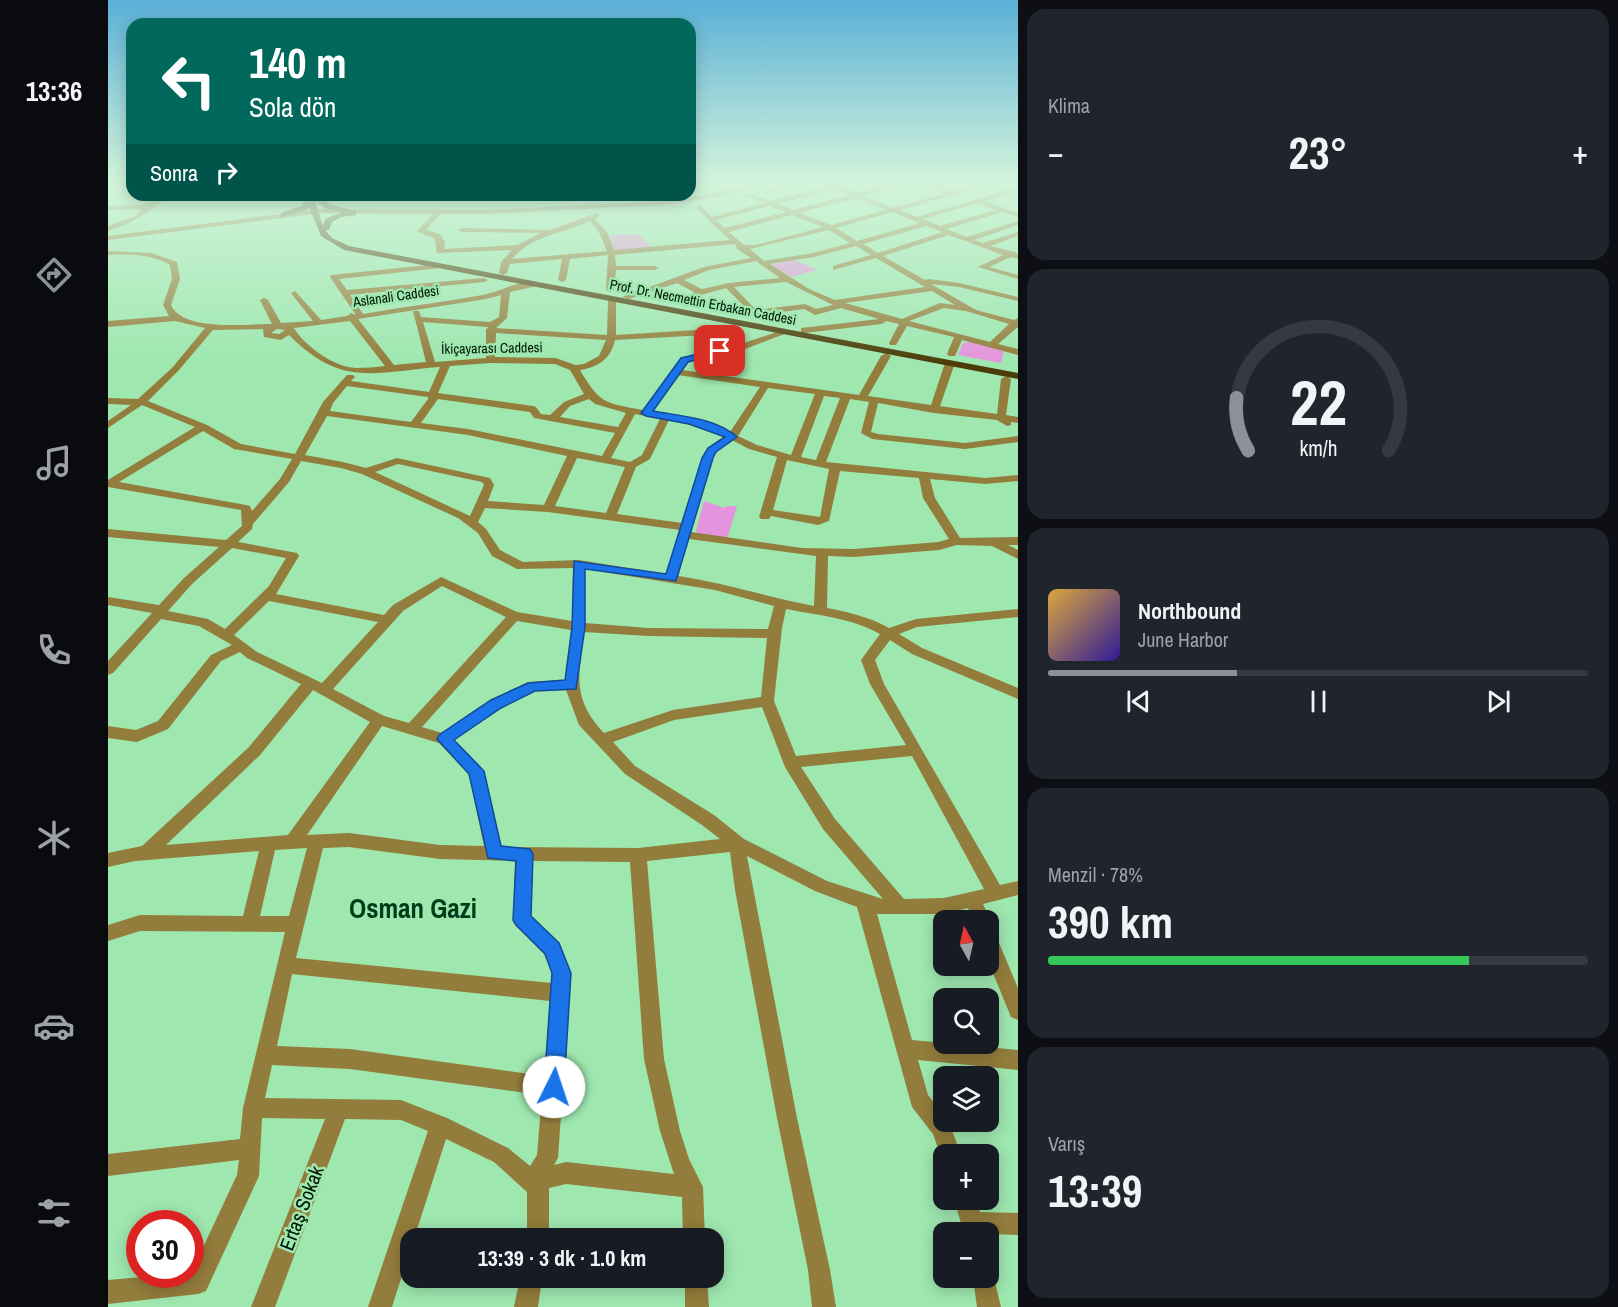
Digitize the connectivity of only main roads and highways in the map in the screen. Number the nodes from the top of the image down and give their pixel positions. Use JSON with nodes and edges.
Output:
{"nodes":[{"id":1,"x":331,"y":241,"type":"edge"},
{"id":2,"x":342,"y":241,"type":"edge"},
{"id":3,"x":501,"y":275,"type":"junction"},
{"id":4,"x":1018,"y":371,"type":"edge"},
{"id":5,"x":1018,"y":376,"type":"edge"}],
"edges":[{"from":1,"to":3,"type":"main road","name":"Prof. Dr. Necmettin Erbakan Caddesi"},
{"from":2,"to":3,"type":"main road","name":"Prof. Dr. Necmettin Erbakan Caddesi"},
{"from":3,"to":4,"type":"main road","name":"Prof. Dr. Necmettin Erbakan Caddesi"},
{"from":3,"to":5,"type":"main road","name":"Prof. Dr. Necmettin Erbakan Caddesi"}]}
